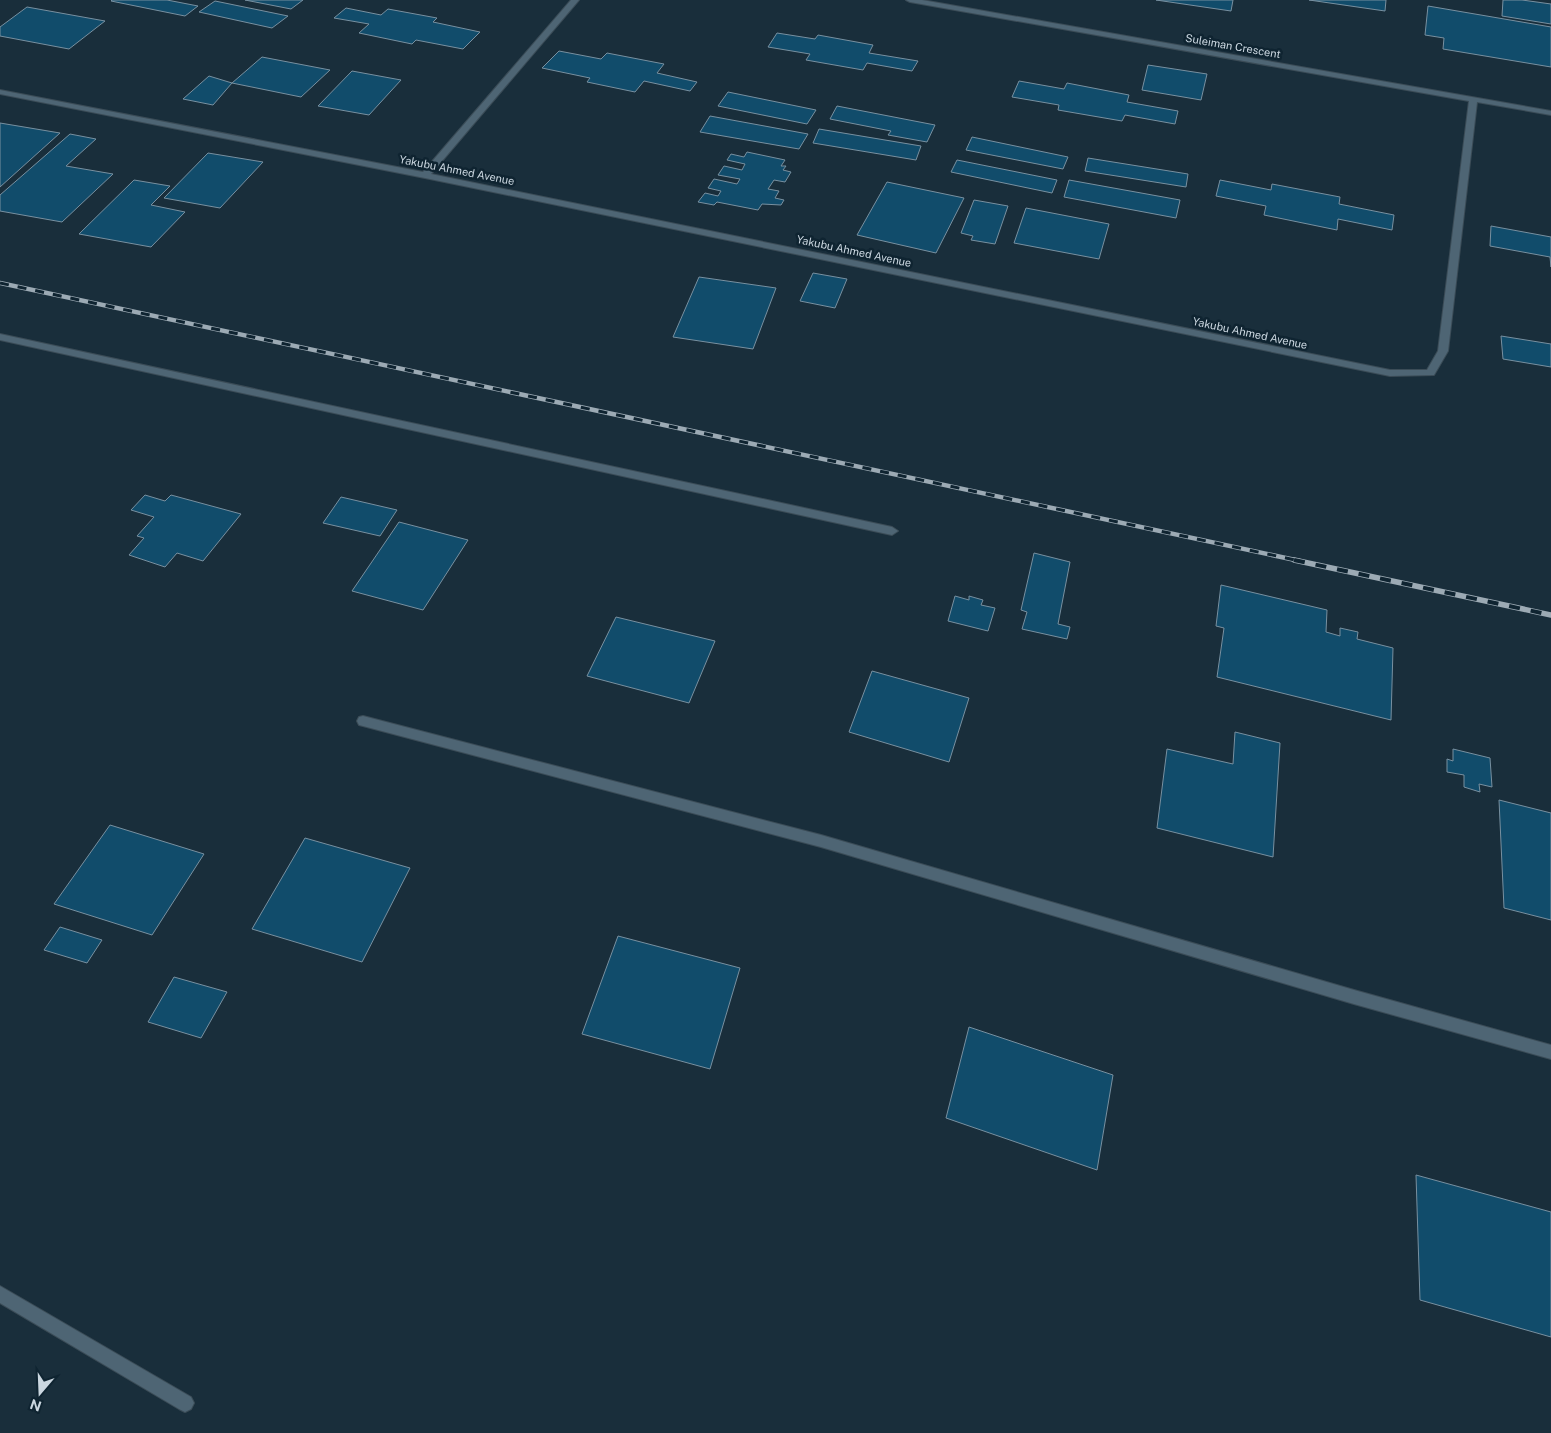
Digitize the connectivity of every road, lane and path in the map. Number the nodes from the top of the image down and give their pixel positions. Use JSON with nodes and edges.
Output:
{"nodes":[{"id":1,"x":575,"y":0,"type":"edge"},
{"id":2,"x":910,"y":0,"type":"edge"},
{"id":3,"x":0,"y":92,"type":"edge"},
{"id":4,"x":1473,"y":100,"type":"junction"},
{"id":5,"x":1551,"y":113,"type":"edge"},
{"id":6,"x":425,"y":175,"type":"junction"},
{"id":7,"x":0,"y":337,"type":"edge"},
{"id":8,"x":892,"y":531,"type":"dead end"},
{"id":9,"x":363,"y":721,"type":"dead end"},
{"id":10,"x":1551,"y":1052,"type":"edge"},
{"id":11,"x":0,"y":1294,"type":"edge"},
{"id":12,"x":185,"y":1403,"type":"dead end"}],
"edges":[{"from":1,"to":6,"type":"street"},
{"from":2,"to":4,"type":"street","name":"Suleiman Crescent"},
{"from":3,"to":6,"type":"street","name":"Yakubu Ahmed Avenue"},
{"from":4,"to":5,"type":"street","name":"Suleiman Crescent"},
{"from":4,"to":6,"type":"street","name":"Yakubu Ahmed Avenue"},
{"from":7,"to":8,"type":"street"},
{"from":9,"to":10,"type":"street"},
{"from":11,"to":12,"type":"street"}]}
